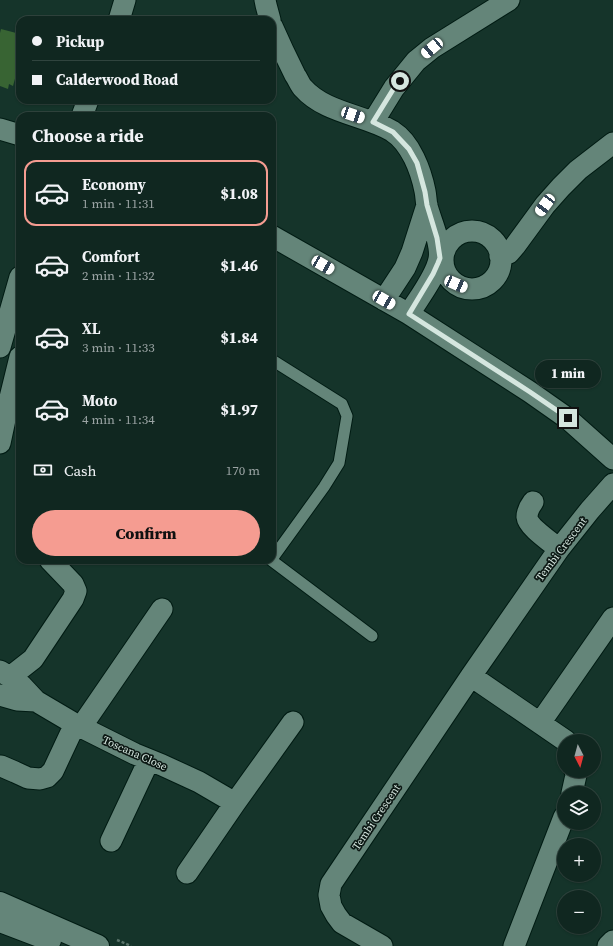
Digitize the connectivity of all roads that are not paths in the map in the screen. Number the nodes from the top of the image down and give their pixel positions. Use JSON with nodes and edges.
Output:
{"nodes":[{"id":1,"x":125,"y":0,"type":"edge"},
{"id":2,"x":265,"y":0,"type":"edge"},
{"id":3,"x":509,"y":0,"type":"edge"},
{"id":4,"x":120,"y":16,"type":"edge"},
{"id":5,"x":269,"y":16,"type":"edge"},
{"id":6,"x":276,"y":35,"type":"edge"},
{"id":7,"x":373,"y":122,"type":"junction"},
{"id":8,"x":0,"y":129,"type":"edge"},
{"id":9,"x":16,"y":134,"type":"edge"},
{"id":10,"x":613,"y":143,"type":"edge"},
{"id":11,"x":427,"y":205,"type":"junction"},
{"id":12,"x":276,"y":238,"type":"edge"},
{"id":13,"x":500,"y":256,"type":"junction"},
{"id":14,"x":441,"y":258,"type":"junction"},
{"id":15,"x":16,"y":291,"type":"edge"},
{"id":16,"x":384,"y":300,"type":"junction"},
{"id":17,"x":409,"y":314,"type":"junction"},
{"id":18,"x":0,"y":347,"type":"edge"},
{"id":19,"x":276,"y":363,"type":"edge"},
{"id":20,"x":16,"y":371,"type":"edge"},
{"id":21,"x":10,"y":391,"type":"edge"},
{"id":22,"x":0,"y":443,"type":"edge"},
{"id":23,"x":613,"y":459,"type":"edge"},
{"id":24,"x":613,"y":484,"type":"edge"},
{"id":25,"x":533,"y":502,"type":"dead end"},
{"id":26,"x":559,"y":549,"type":"junction"},
{"id":27,"x":276,"y":553,"type":"edge"},
{"id":28,"x":276,"y":562,"type":"edge"},
{"id":29,"x":54,"y":564,"type":"edge"},
{"id":30,"x":162,"y":609,"type":"dead end"},
{"id":31,"x":613,"y":618,"type":"edge"},
{"id":32,"x":372,"y":636,"type":"dead end"},
{"id":33,"x":5,"y":674,"type":"edge"},
{"id":34,"x":471,"y":676,"type":"junction"},
{"id":35,"x":0,"y":695,"type":"edge"},
{"id":36,"x":36,"y":701,"type":"junction"},
{"id":37,"x":293,"y":722,"type":"dead end"},
{"id":38,"x":540,"y":722,"type":"junction"},
{"id":39,"x":78,"y":726,"type":"junction"},
{"id":40,"x":557,"y":734,"type":"edge"},
{"id":41,"x":149,"y":760,"type":"junction"},
{"id":42,"x":1,"y":766,"type":"dead end"},
{"id":43,"x":235,"y":803,"type":"junction"},
{"id":44,"x":559,"y":830,"type":"edge"},
{"id":45,"x":111,"y":841,"type":"dead end"},
{"id":46,"x":187,"y":873,"type":"dead end"},
{"id":47,"x":0,"y":903,"type":"edge"},
{"id":48,"x":0,"y":921,"type":"edge"},
{"id":49,"x":613,"y":941,"type":"edge"},
{"id":50,"x":64,"y":946,"type":"edge"},
{"id":51,"x":98,"y":946,"type":"edge"},
{"id":52,"x":382,"y":946,"type":"edge"},
{"id":53,"x":514,"y":946,"type":"edge"},
{"id":54,"x":608,"y":946,"type":"edge"}],
"edges":[{"from":1,"to":4,"type":"street"},
{"from":2,"to":5,"type":"street"},
{"from":3,"to":7,"type":"street"},
{"from":6,"to":7,"type":"street"},
{"from":7,"to":11,"type":"street"},
{"from":8,"to":9,"type":"street"},
{"from":10,"to":13,"type":"street"},
{"from":11,"to":14,"type":"street"},
{"from":11,"to":16,"type":"street"},
{"from":12,"to":16,"type":"street"},
{"from":13,"to":14,"type":"street"},
{"from":13,"to":14,"type":"street"},
{"from":14,"to":17,"type":"street"},
{"from":15,"to":18,"type":"street"},
{"from":16,"to":17,"type":"street"},
{"from":17,"to":23,"type":"street"},
{"from":19,"to":27,"type":"lane"},
{"from":20,"to":21,"type":"street"},
{"from":21,"to":22,"type":"street"},
{"from":24,"to":26,"type":"street","name":"Tembi Crescent"},
{"from":25,"to":26,"type":"street"},
{"from":26,"to":34,"type":"street","name":"Tembi Crescent"},
{"from":28,"to":32,"type":"lane"},
{"from":29,"to":33,"type":"street"},
{"from":30,"to":39,"type":"street"},
{"from":31,"to":38,"type":"street"},
{"from":33,"to":36,"type":"street","name":"Toscana Close"},
{"from":34,"to":38,"type":"street"},
{"from":34,"to":52,"type":"street","name":"Tembi Crescent"},
{"from":35,"to":36,"type":"street","name":"Toscana Close"},
{"from":36,"to":39,"type":"street","name":"Toscana Close"},
{"from":37,"to":43,"type":"street"},
{"from":38,"to":40,"type":"street"},
{"from":39,"to":41,"type":"street","name":"Toscana Close"},
{"from":39,"to":42,"type":"street"},
{"from":41,"to":43,"type":"street","name":"Toscana Close"},
{"from":41,"to":45,"type":"street"},
{"from":43,"to":46,"type":"street"},
{"from":44,"to":53,"type":"street"},
{"from":47,"to":51,"type":"street"},
{"from":48,"to":50,"type":"street"},
{"from":49,"to":54,"type":"street"}]}
